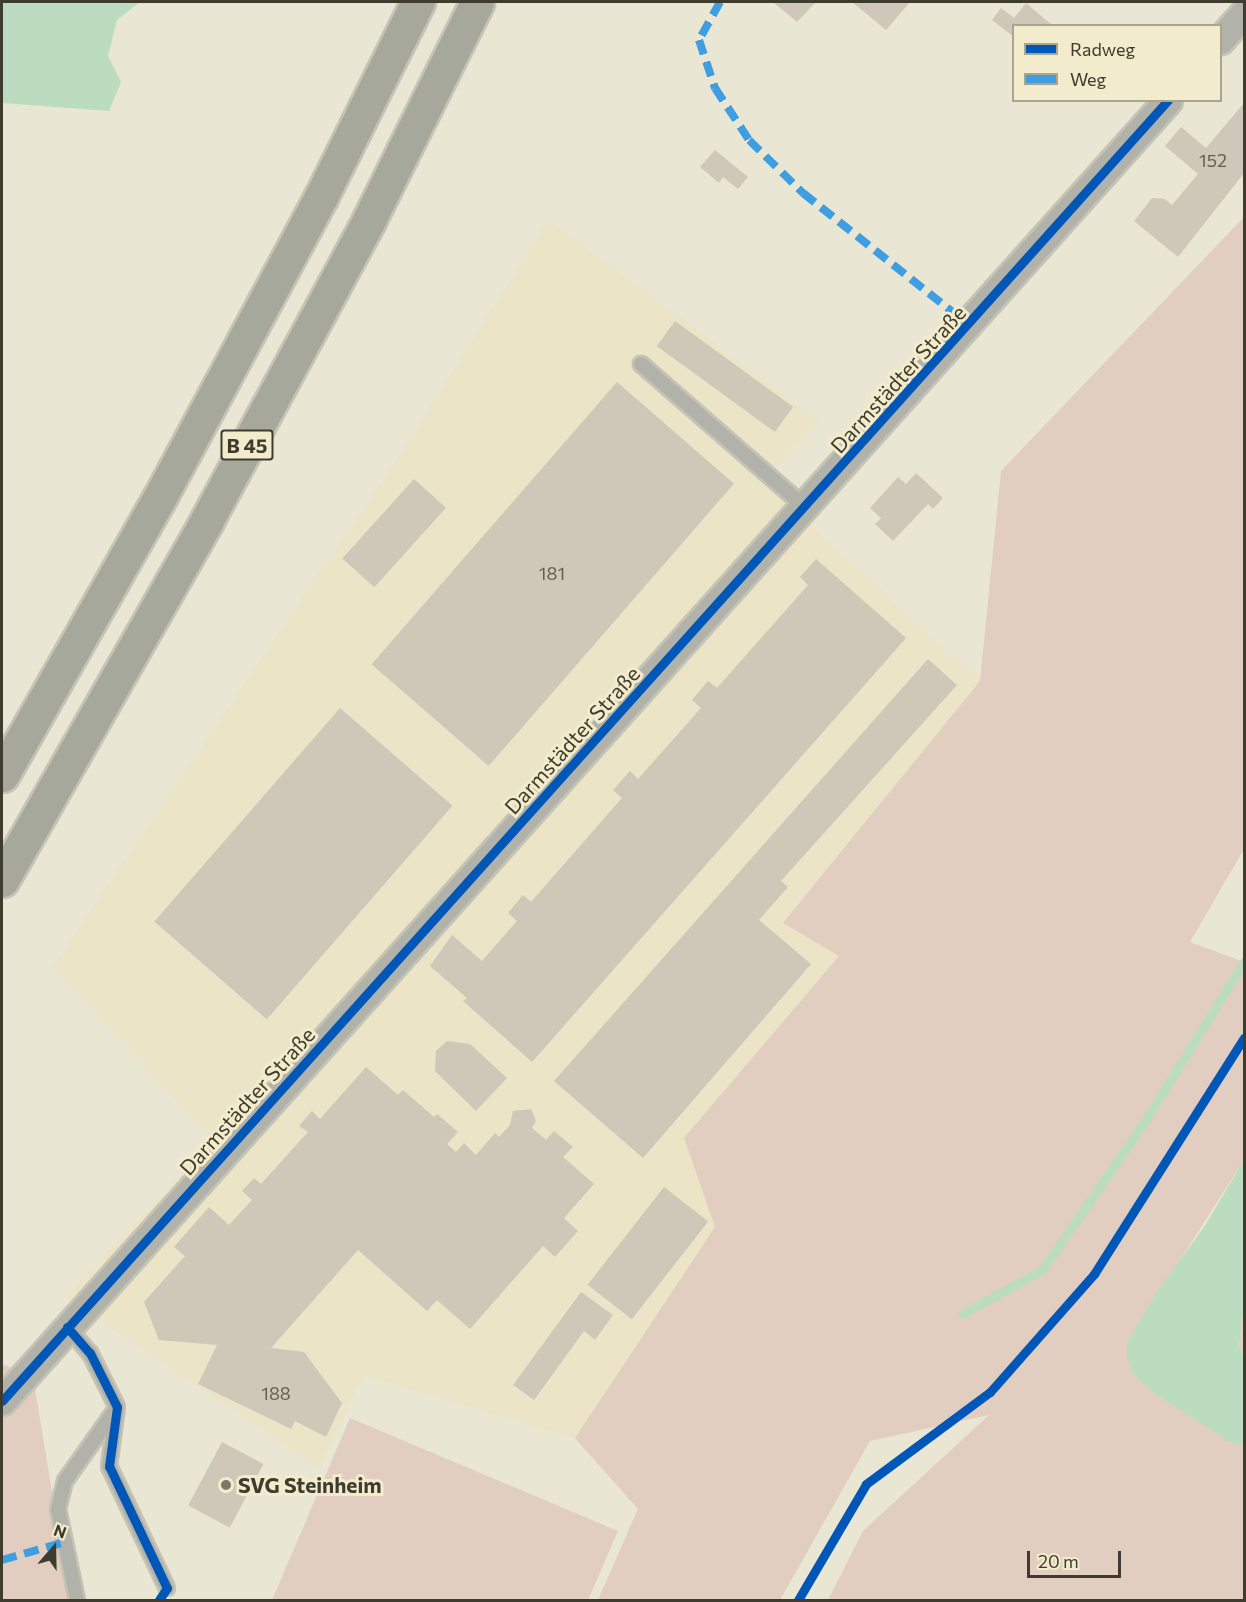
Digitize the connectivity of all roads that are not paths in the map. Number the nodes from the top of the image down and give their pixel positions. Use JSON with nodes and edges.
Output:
{"nodes":[{"id":1,"x":418,"y":2,"type":"edge"},
{"id":2,"x":477,"y":2,"type":"edge"},
{"id":3,"x":1245,"y":13,"type":"edge"},
{"id":4,"x":1222,"y":39,"type":"edge"},
{"id":5,"x":1166,"y":102,"type":"edge"},
{"id":6,"x":641,"y":364,"type":"dead end"},
{"id":7,"x":806,"y":508,"type":"junction"},
{"id":8,"x":2,"y":775,"type":"edge"},
{"id":9,"x":2,"y":880,"type":"edge"},
{"id":10,"x":67,"y":1327,"type":"junction"},
{"id":11,"x":2,"y":1401,"type":"edge"},
{"id":12,"x":117,"y":1407,"type":"junction"},
{"id":13,"x":167,"y":1588,"type":"dead end"},
{"id":14,"x":77,"y":1600,"type":"edge"}],
"edges":[{"from":1,"to":8,"type":"highway","number":"B 45"},
{"from":2,"to":9,"type":"highway","number":"B 45"},
{"from":3,"to":4,"type":"street"},
{"from":5,"to":7,"type":"street","name":"Darmstädter Straße"},
{"from":6,"to":7,"type":"lane"},
{"from":7,"to":10,"type":"street","name":"Darmstädter Straße"},
{"from":10,"to":11,"type":"street","name":"Darmstädter Straße"},
{"from":10,"to":12,"type":"lane"},
{"from":12,"to":13,"type":"lane"},
{"from":12,"to":14,"type":"lane"}]}
